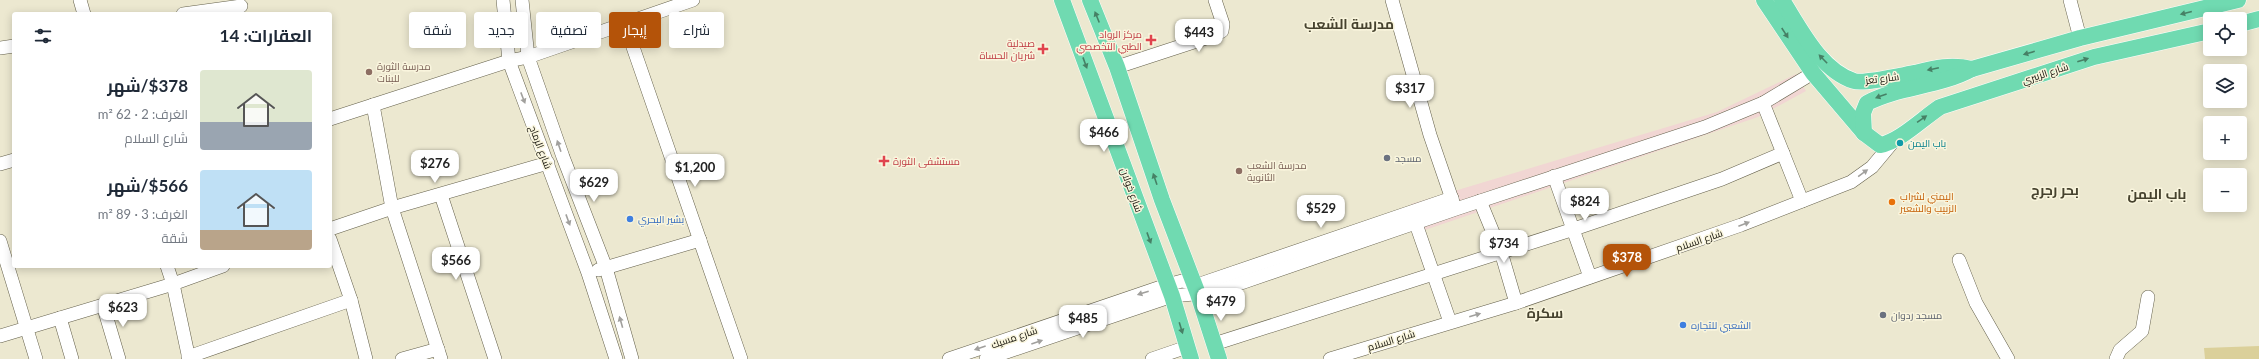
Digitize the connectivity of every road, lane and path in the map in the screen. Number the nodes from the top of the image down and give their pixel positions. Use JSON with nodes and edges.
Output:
{"nodes":[{"id":1,"x":80,"y":0,"type":"edge"},
{"id":2,"x":504,"y":0,"type":"edge"},
{"id":3,"x":522,"y":0,"type":"edge"},
{"id":4,"x":693,"y":0,"type":"edge"},
{"id":5,"x":1062,"y":0,"type":"edge"},
{"id":6,"x":1090,"y":0,"type":"edge"},
{"id":7,"x":1216,"y":0,"type":"edge"},
{"id":8,"x":1392,"y":0,"type":"edge"},
{"id":9,"x":1764,"y":0,"type":"edge"},
{"id":10,"x":1782,"y":0,"type":"edge"},
{"id":11,"x":2070,"y":0,"type":"edge"},
{"id":12,"x":2238,"y":0,"type":"edge"},
{"id":13,"x":241,"y":7,"type":"edge"},
{"id":14,"x":83,"y":12,"type":"edge"},
{"id":15,"x":200,"y":12,"type":"edge"},
{"id":16,"x":659,"y":12,"type":"edge"},
{"id":17,"x":2259,"y":20,"type":"edge"},
{"id":18,"x":2247,"y":23,"type":"edge"},
{"id":19,"x":609,"y":29,"type":"edge"},
{"id":20,"x":2203,"y":32,"type":"edge"},
{"id":21,"x":2080,"y":38,"type":"junction"},
{"id":22,"x":12,"y":46,"type":"edge"},
{"id":23,"x":0,"y":48,"type":"edge"},
{"id":24,"x":633,"y":48,"type":"edge"},
{"id":25,"x":528,"y":57,"type":"junction"},
{"id":26,"x":509,"y":62,"type":"junction"},
{"id":27,"x":1117,"y":67,"type":"junction"},
{"id":28,"x":1972,"y":68,"type":"junction"},
{"id":29,"x":1813,"y":73,"type":"junction"},
{"id":30,"x":1764,"y":103,"type":"junction"},
{"id":31,"x":373,"y":105,"type":"junction"},
{"id":32,"x":332,"y":117,"type":"edge"},
{"id":33,"x":1864,"y":133,"type":"junction"},
{"id":34,"x":1892,"y":143,"type":"junction"},
{"id":35,"x":1783,"y":153,"type":"junction"},
{"id":36,"x":12,"y":161,"type":"edge"},
{"id":37,"x":548,"y":163,"type":"junction"},
{"id":38,"x":0,"y":164,"type":"edge"},
{"id":39,"x":1554,"y":176,"type":"junction"},
{"id":40,"x":441,"y":195,"type":"junction"},
{"id":41,"x":1162,"y":200,"type":"junction"},
{"id":42,"x":1480,"y":201,"type":"junction"},
{"id":43,"x":1802,"y":201,"type":"junction"},
{"id":44,"x":1454,"y":203,"type":"junction"},
{"id":45,"x":392,"y":208,"type":"junction"},
{"id":46,"x":1139,"y":210,"type":"junction"},
{"id":47,"x":1416,"y":224,"type":"junction"},
{"id":48,"x":332,"y":228,"type":"edge"},
{"id":49,"x":1574,"y":229,"type":"junction"},
{"id":50,"x":700,"y":240,"type":"junction"},
{"id":51,"x":332,"y":245,"type":"edge"},
{"id":52,"x":4,"y":247,"type":"edge"},
{"id":53,"x":1501,"y":252,"type":"junction"},
{"id":54,"x":1959,"y":260,"type":"dead end"},
{"id":55,"x":168,"y":268,"type":"edge"},
{"id":56,"x":217,"y":268,"type":"edge"},
{"id":57,"x":606,"y":268,"type":"junction"},
{"id":58,"x":1434,"y":272,"type":"junction"},
{"id":59,"x":588,"y":274,"type":"junction"},
{"id":60,"x":1590,"y":277,"type":"junction"},
{"id":61,"x":173,"y":284,"type":"junction"},
{"id":62,"x":1196,"y":289,"type":"junction"},
{"id":63,"x":1169,"y":291,"type":"junction"},
{"id":64,"x":2148,"y":297,"type":"dead end"},
{"id":65,"x":351,"y":300,"type":"junction"},
{"id":66,"x":1516,"y":303,"type":"junction"},
{"id":67,"x":103,"y":305,"type":"junction"},
{"id":68,"x":60,"y":318,"type":"junction"},
{"id":69,"x":1450,"y":322,"type":"junction"},
{"id":70,"x":25,"y":329,"type":"junction"},
{"id":71,"x":0,"y":336,"type":"edge"},
{"id":72,"x":1216,"y":352,"type":"edge"},
{"id":73,"x":1189,"y":353,"type":"edge"},
{"id":74,"x":439,"y":354,"type":"edge"},
{"id":75,"x":189,"y":358,"type":"edge"},
{"id":76,"x":36,"y":359,"type":"edge"},
{"id":77,"x":72,"y":359,"type":"edge"},
{"id":78,"x":119,"y":359,"type":"edge"},
{"id":79,"x":366,"y":359,"type":"edge"},
{"id":80,"x":402,"y":359,"type":"edge"},
{"id":81,"x":495,"y":359,"type":"edge"},
{"id":82,"x":616,"y":359,"type":"edge"},
{"id":83,"x":632,"y":359,"type":"edge"},
{"id":84,"x":741,"y":359,"type":"edge"},
{"id":85,"x":949,"y":359,"type":"edge"},
{"id":86,"x":987,"y":359,"type":"edge"},
{"id":87,"x":1152,"y":359,"type":"edge"},
{"id":88,"x":1330,"y":359,"type":"edge"},
{"id":89,"x":2008,"y":359,"type":"edge"},
{"id":90,"x":2116,"y":359,"type":"edge"}],
"edges":[{"from":1,"to":14,"type":"street"},
{"from":2,"to":26,"type":"street","name":"شارع الرماح"},
{"from":3,"to":25,"type":"street","name":"شارع الرماح"},
{"from":4,"to":16,"type":"street"},
{"from":5,"to":46,"type":"main road","name":"شارع خولان","one_way":true},
{"from":27,"to":6,"type":"main road","one_way":true},
{"from":7,"to":27,"type":"street"},
{"from":8,"to":44,"type":"street"},
{"from":9,"to":29,"type":"main road","one_way":true},
{"from":28,"to":10,"type":"main road","name":"شارع تعز","one_way":true},
{"from":11,"to":21,"type":"street"},
{"from":12,"to":21,"type":"main road","one_way":true},
{"from":13,"to":15,"type":"street"},
{"from":17,"to":18,"type":"main road"},
{"from":19,"to":25,"type":"street"},
{"from":34,"to":20,"type":"main road","name":"شارع الزبيري","one_way":true},
{"from":21,"to":28,"type":"main road","one_way":true},
{"from":22,"to":23,"type":"street"},
{"from":24,"to":50,"type":"street"},
{"from":25,"to":26,"type":"street"},
{"from":57,"to":25,"type":"street","name":"شارع الرماح","one_way":true},
{"from":26,"to":31,"type":"street"},
{"from":26,"to":37,"type":"street","name":"شارع الرماح","one_way":true},
{"from":41,"to":27,"type":"main road","one_way":true},
{"from":28,"to":33,"type":"main road","one_way":true},
{"from":29,"to":30,"type":"street"},
{"from":29,"to":33,"type":"main road"},
{"from":30,"to":35,"type":"street"},
{"from":30,"to":39,"type":"street"},
{"from":31,"to":32,"type":"street"},
{"from":31,"to":45,"type":"street"},
{"from":33,"to":34,"type":"main road"},
{"from":43,"to":34,"type":"street","name":"شارع السلام","one_way":true},
{"from":35,"to":43,"type":"street"},
{"from":35,"to":49,"type":"street"},
{"from":36,"to":38,"type":"street"},
{"from":37,"to":40,"type":"street"},
{"from":37,"to":59,"type":"street","name":"شارع الرماح","one_way":true},
{"from":39,"to":42,"type":"street"},
{"from":39,"to":49,"type":"street"},
{"from":40,"to":45,"type":"street"},
{"from":40,"to":81,"type":"street"},
{"from":41,"to":46,"type":"main road"},
{"from":41,"to":62,"type":"main road"},
{"from":42,"to":44,"type":"street"},
{"from":42,"to":53,"type":"street"},
{"from":60,"to":43,"type":"street","name":"شارع السلام","one_way":true},
{"from":44,"to":47,"type":"street"},
{"from":44,"to":62,"type":"street"},
{"from":45,"to":48,"type":"street"},
{"from":45,"to":74,"type":"street"},
{"from":46,"to":63,"type":"main road","name":"شارع خولان","one_way":true},
{"from":47,"to":58,"type":"street"},
{"from":47,"to":62,"type":"street"},
{"from":49,"to":53,"type":"street"},
{"from":49,"to":60,"type":"street"},
{"from":50,"to":57,"type":"street"},
{"from":50,"to":84,"type":"street"},
{"from":51,"to":65,"type":"street"},
{"from":52,"to":70,"type":"street"},
{"from":53,"to":58,"type":"street"},
{"from":53,"to":66,"type":"street"},
{"from":54,"to":89,"type":"street"},
{"from":55,"to":61,"type":"street"},
{"from":56,"to":61,"type":"street"},
{"from":57,"to":59,"type":"street"},
{"from":83,"to":57,"type":"street","name":"شارع الرماح","one_way":true},
{"from":58,"to":69,"type":"street"},
{"from":58,"to":72,"type":"street"},
{"from":59,"to":82,"type":"street","name":"شارع الرماح"},
{"from":60,"to":66,"type":"street","name":"شارع السلام"},
{"from":61,"to":67,"type":"street"},
{"from":61,"to":75,"type":"street"},
{"from":62,"to":63,"type":"street","name":"شارع مسيك"},
{"from":62,"to":72,"type":"main road"},
{"from":63,"to":73,"type":"main road","name":"شارع خولان","one_way":true},
{"from":63,"to":85,"type":"street","name":"شارع مسيك","one_way":true},
{"from":86,"to":63,"type":"street","name":"شارع مسيك","one_way":true},
{"from":64,"to":90,"type":"street"},
{"from":65,"to":75,"type":"street"},
{"from":65,"to":79,"type":"street"},
{"from":69,"to":66,"type":"street","name":"شارع السلام","one_way":true},
{"from":67,"to":68,"type":"street"},
{"from":67,"to":78,"type":"street"},
{"from":68,"to":70,"type":"street"},
{"from":68,"to":77,"type":"street"},
{"from":69,"to":88,"type":"street","name":"شارع السلام"},
{"from":70,"to":71,"type":"street"},
{"from":70,"to":76,"type":"street"},
{"from":73,"to":87,"type":"street"},
{"from":74,"to":80,"type":"street"}]}
